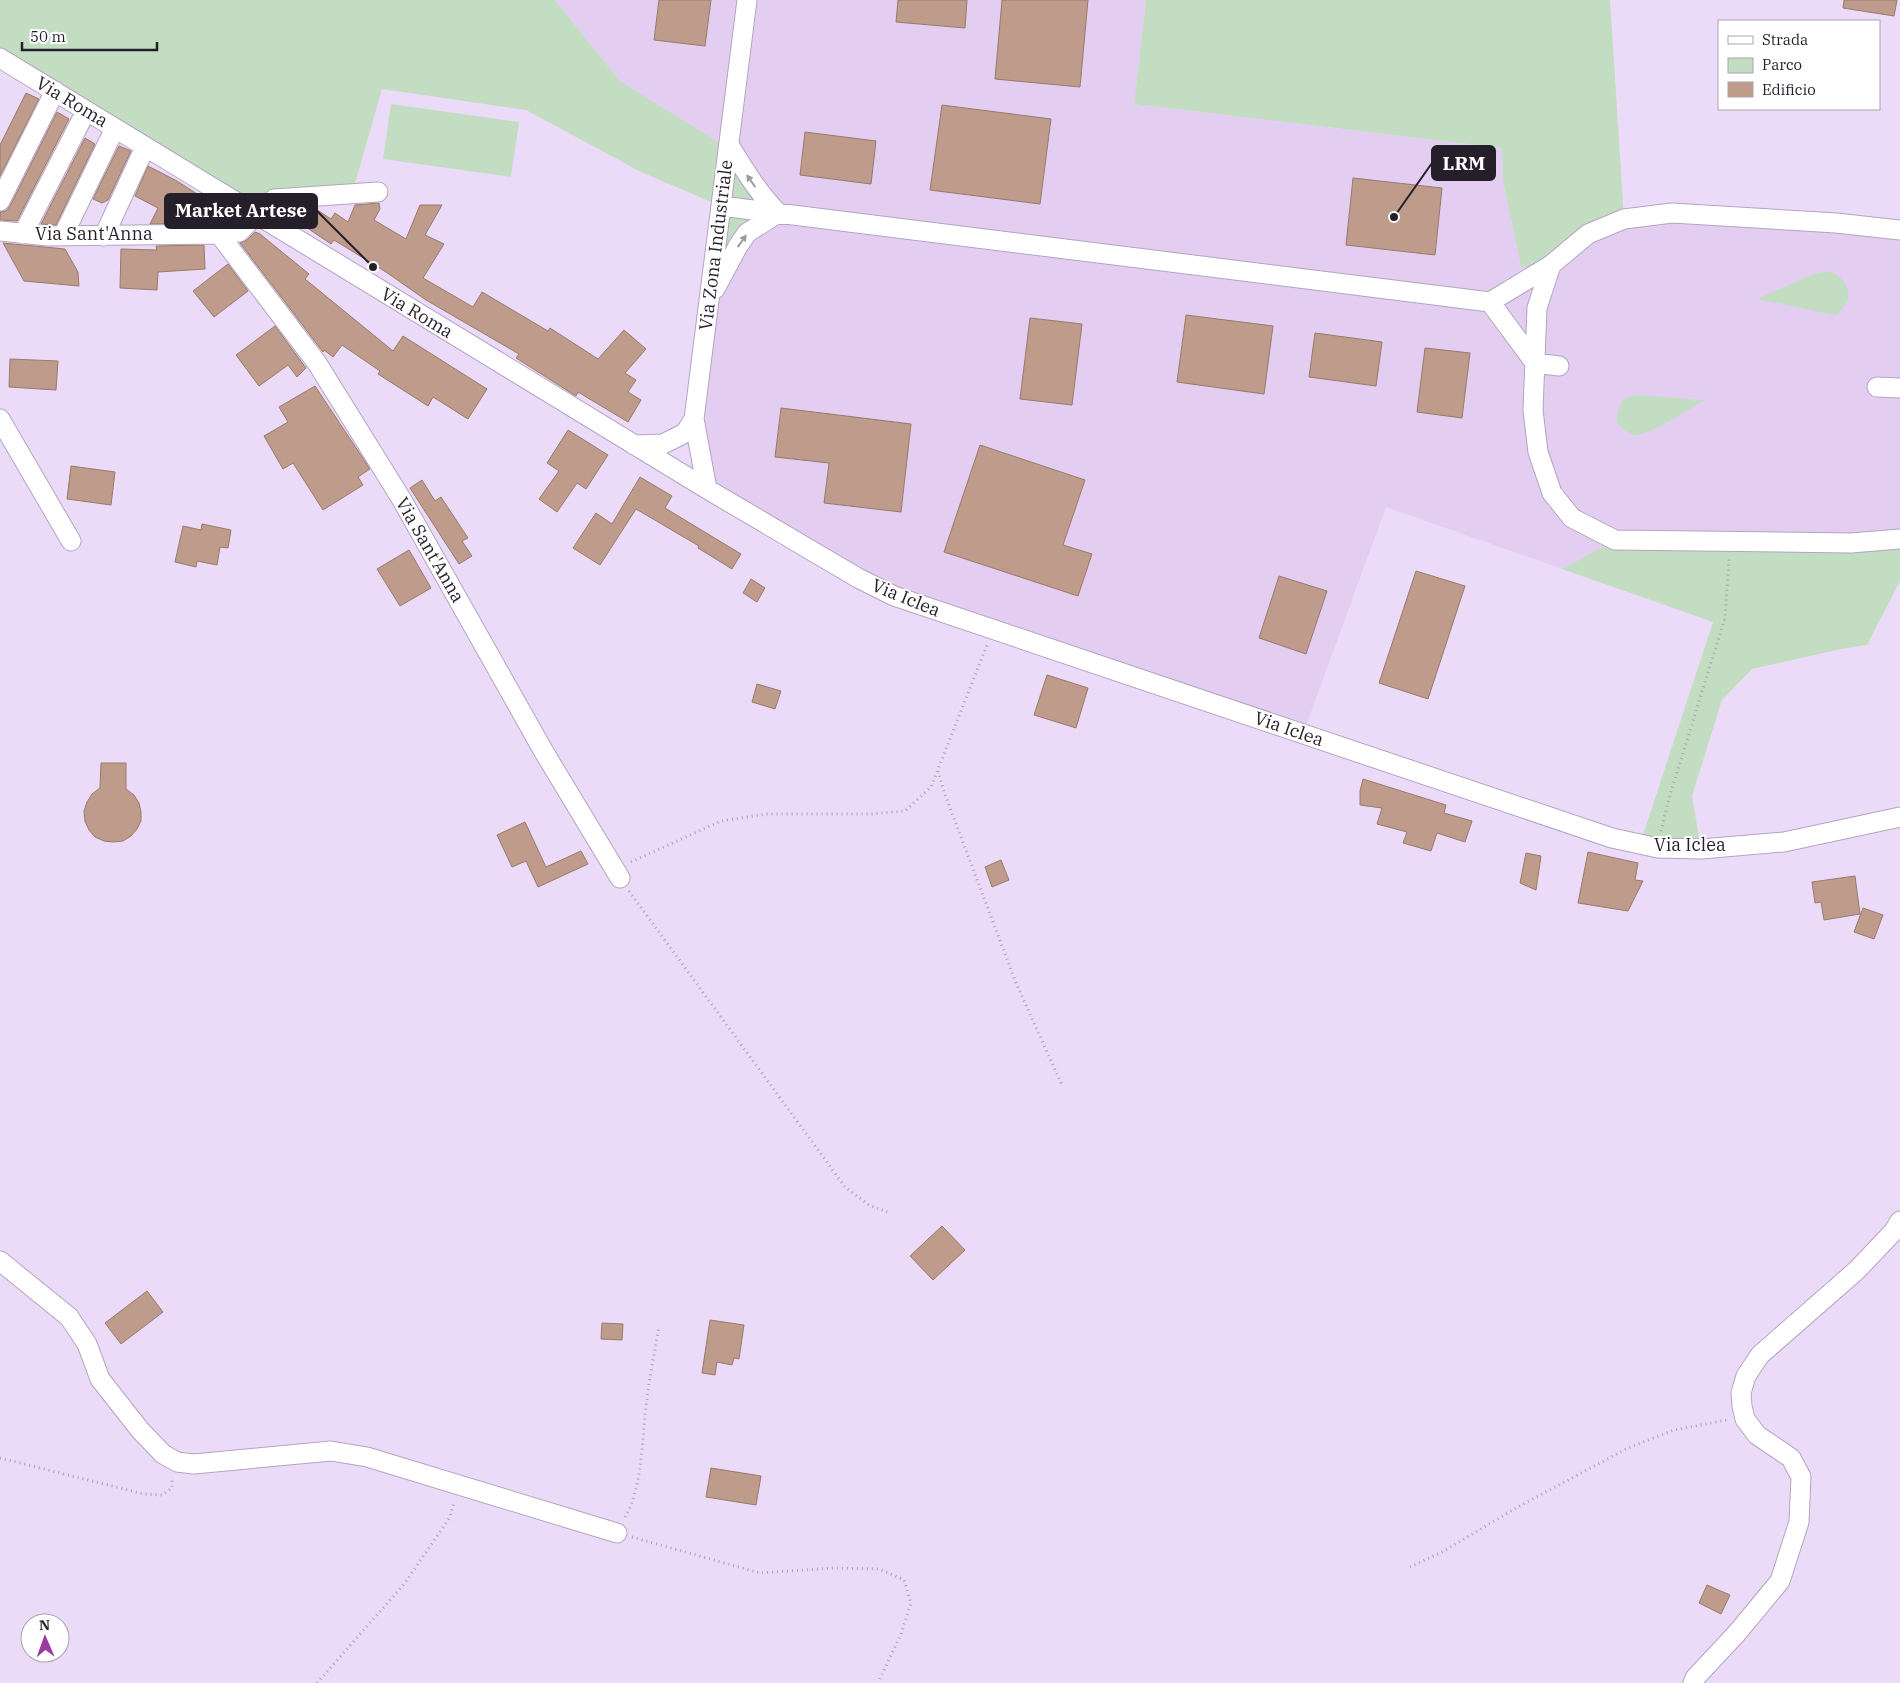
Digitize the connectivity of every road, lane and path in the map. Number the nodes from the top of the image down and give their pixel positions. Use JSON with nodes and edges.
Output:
{"nodes":[{"id":1,"x":747,"y":0,"type":"edge"},
{"id":2,"x":0,"y":58,"type":"edge"},
{"id":3,"x":0,"y":76,"type":"edge"},
{"id":4,"x":34,"y":79,"type":"junction"},
{"id":5,"x":55,"y":92,"type":"junction"},
{"id":6,"x":86,"y":111,"type":"junction"},
{"id":7,"x":115,"y":128,"type":"junction"},
{"id":8,"x":729,"y":145,"type":"junction"},
{"id":9,"x":145,"y":147,"type":"junction"},
{"id":10,"x":378,"y":192,"type":"dead end"},
{"id":11,"x":0,"y":201,"type":"edge"},
{"id":12,"x":721,"y":206,"type":"junction"},
{"id":13,"x":778,"y":214,"type":"junction"},
{"id":14,"x":257,"y":215,"type":"junction"},
{"id":15,"x":1900,"y":230,"type":"edge"},
{"id":16,"x":0,"y":231,"type":"edge"},
{"id":17,"x":23,"y":234,"type":"junction"},
{"id":18,"x":218,"y":234,"type":"junction"},
{"id":19,"x":64,"y":236,"type":"junction"},
{"id":20,"x":104,"y":236,"type":"junction"},
{"id":21,"x":1551,"y":265,"type":"junction"},
{"id":22,"x":710,"y":299,"type":"junction"},
{"id":23,"x":1490,"y":302,"type":"junction"},
{"id":24,"x":1535,"y":363,"type":"junction"},
{"id":25,"x":1559,"y":366,"type":"dead end"},
{"id":26,"x":1877,"y":387,"type":"dead end"},
{"id":27,"x":1900,"y":388,"type":"edge"},
{"id":28,"x":0,"y":419,"type":"edge"},
{"id":29,"x":694,"y":419,"type":"junction"},
{"id":30,"x":670,"y":440,"type":"junction"},
{"id":31,"x":634,"y":445,"type":"junction"},
{"id":32,"x":699,"y":446,"type":"junction"},
{"id":33,"x":668,"y":465,"type":"junction"},
{"id":34,"x":707,"y":489,"type":"junction"},
{"id":35,"x":1900,"y":539,"type":"edge"},
{"id":36,"x":71,"y":541,"type":"dead end"},
{"id":37,"x":1731,"y":541,"type":"junction"},
{"id":38,"x":993,"y":630,"type":"junction"},
{"id":39,"x":938,"y":770,"type":"junction"},
{"id":40,"x":1900,"y":816,"type":"edge"},
{"id":41,"x":1658,"y":848,"type":"junction"},
{"id":42,"x":618,"y":874,"type":"junction"},
{"id":43,"x":1062,"y":1085,"type":"dead end"},
{"id":44,"x":890,"y":1214,"type":"dead end"},
{"id":45,"x":1900,"y":1221,"type":"edge"},
{"id":46,"x":0,"y":1261,"type":"edge"},
{"id":47,"x":659,"y":1326,"type":"dead end"},
{"id":48,"x":1745,"y":1419,"type":"junction"},
{"id":49,"x":163,"y":1454,"type":"junction"},
{"id":50,"x":0,"y":1458,"type":"edge"},
{"id":51,"x":458,"y":1484,"type":"junction"},
{"id":52,"x":610,"y":1531,"type":"junction"},
{"id":53,"x":1410,"y":1567,"type":"dead end"},
{"id":54,"x":316,"y":1683,"type":"edge"},
{"id":55,"x":878,"y":1683,"type":"edge"},
{"id":56,"x":1693,"y":1683,"type":"edge"}],
"edges":[{"from":1,"to":8,"type":"street","name":"Via Zona Industriale"},
{"from":2,"to":4,"type":"street","name":"Via Roma"},
{"from":3,"to":4,"type":"street"},
{"from":4,"to":5,"type":"street","name":"Via Roma"},
{"from":5,"to":6,"type":"street","name":"Via Roma"},
{"from":5,"to":11,"type":"street"},
{"from":6,"to":7,"type":"street","name":"Via Roma"},
{"from":6,"to":17,"type":"street"},
{"from":7,"to":9,"type":"street","name":"Via Roma"},
{"from":7,"to":19,"type":"street"},
{"from":8,"to":12,"type":"street","name":"Via Zona Industriale"},
{"from":13,"to":8,"type":"street","one_way":true},
{"from":9,"to":14,"type":"street","name":"Via Roma"},
{"from":9,"to":20,"type":"street"},
{"from":10,"to":14,"type":"street","name":"Via Sant'Anna"},
{"from":12,"to":13,"type":"street"},
{"from":12,"to":22,"type":"street","name":"Via Zona Industriale"},
{"from":22,"to":13,"type":"street","one_way":true},
{"from":13,"to":23,"type":"street"},
{"from":14,"to":18,"type":"street","name":"Via Sant'Anna"},
{"from":14,"to":31,"type":"street","name":"Via Roma"},
{"from":15,"to":21,"type":"street"},
{"from":16,"to":17,"type":"street","name":"Via Sant'Anna"},
{"from":17,"to":19,"type":"street","name":"Via Sant'Anna"},
{"from":18,"to":20,"type":"street","name":"Via Sant'Anna"},
{"from":18,"to":42,"type":"street","name":"Via Sant'Anna"},
{"from":19,"to":20,"type":"street","name":"Via Sant'Anna"},
{"from":21,"to":23,"type":"street"},
{"from":21,"to":24,"type":"street"},
{"from":22,"to":29,"type":"street","name":"Via Zona Industriale"},
{"from":23,"to":24,"type":"street"},
{"from":24,"to":25,"type":"street"},
{"from":24,"to":37,"type":"street"},
{"from":26,"to":27,"type":"street"},
{"from":28,"to":36,"type":"street"},
{"from":29,"to":30,"type":"street"},
{"from":29,"to":32,"type":"street","name":"Via Zona Industriale"},
{"from":30,"to":31,"type":"street"},
{"from":30,"to":33,"type":"street"},
{"from":31,"to":33,"type":"street","name":"Via Roma"},
{"from":32,"to":33,"type":"street"},
{"from":32,"to":34,"type":"street","name":"Via Zona Industriale"},
{"from":33,"to":34,"type":"street","name":"Via Roma"},
{"from":34,"to":38,"type":"street","name":"Via Iclea"},
{"from":35,"to":37,"type":"street"},
{"from":37,"to":41,"type":"path"},
{"from":38,"to":39,"type":"path"},
{"from":38,"to":41,"type":"street","name":"Via Iclea"},
{"from":39,"to":42,"type":"path"},
{"from":39,"to":43,"type":"path"},
{"from":40,"to":41,"type":"street","name":"Via Iclea"},
{"from":42,"to":44,"type":"path"},
{"from":45,"to":48,"type":"street"},
{"from":46,"to":49,"type":"street"},
{"from":47,"to":52,"type":"path"},
{"from":48,"to":53,"type":"path"},
{"from":48,"to":56,"type":"street"},
{"from":49,"to":50,"type":"path"},
{"from":49,"to":51,"type":"street"},
{"from":51,"to":52,"type":"street"},
{"from":51,"to":54,"type":"path"},
{"from":52,"to":55,"type":"path"}]}
